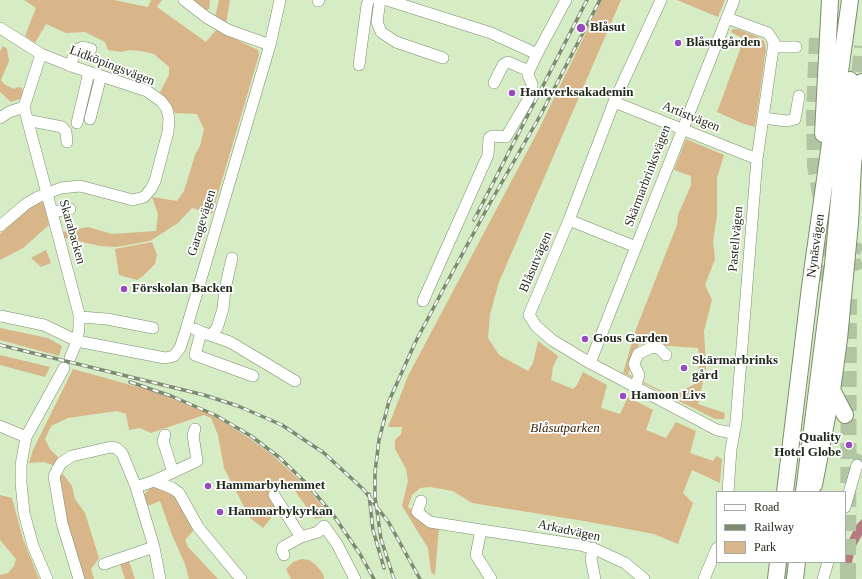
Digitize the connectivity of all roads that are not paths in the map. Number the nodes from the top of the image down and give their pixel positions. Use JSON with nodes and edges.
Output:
{"nodes":[{"id":1,"x":184,"y":0,"type":"edge"},
{"id":2,"x":280,"y":0,"type":"edge"},
{"id":3,"x":369,"y":0,"type":"edge"},
{"id":4,"x":380,"y":0,"type":"edge"},
{"id":5,"x":387,"y":0,"type":"edge"},
{"id":6,"x":566,"y":0,"type":"edge"},
{"id":7,"x":661,"y":0,"type":"edge"},
{"id":8,"x":734,"y":0,"type":"edge"},
{"id":9,"x":821,"y":0,"type":"edge"},
{"id":10,"x":830,"y":0,"type":"edge"},
{"id":11,"x":839,"y":0,"type":"edge"},
{"id":12,"x":850,"y":0,"type":"edge"},
{"id":13,"x":859,"y":0,"type":"edge"},
{"id":14,"x":727,"y":18,"type":"junction"},
{"id":15,"x":0,"y":28,"type":"edge"},
{"id":16,"x":817,"y":38,"type":"tunnel mouth"},
{"id":17,"x":833,"y":42,"type":"tunnel mouth"},
{"id":18,"x":270,"y":45,"type":"junction"},
{"id":19,"x":773,"y":47,"type":"junction"},
{"id":20,"x":796,"y":47,"type":"dead end"},
{"id":21,"x":91,"y":50,"type":"dead end"},
{"id":22,"x":40,"y":54,"type":"junction"},
{"id":23,"x":537,"y":54,"type":"junction"},
{"id":24,"x":444,"y":58,"type":"dead end"},
{"id":25,"x":359,"y":65,"type":"dead end"},
{"id":26,"x":70,"y":66,"type":"junction"},
{"id":27,"x":529,"y":71,"type":"junction"},
{"id":28,"x":89,"y":72,"type":"junction"},
{"id":29,"x":101,"y":76,"type":"junction"},
{"id":30,"x":862,"y":82,"type":"tunnel mouth"},
{"id":31,"x":494,"y":83,"type":"dead end"},
{"id":32,"x":799,"y":96,"type":"dead end"},
{"id":33,"x":614,"y":102,"type":"junction"},
{"id":34,"x":24,"y":107,"type":"junction"},
{"id":35,"x":0,"y":118,"type":"edge"},
{"id":36,"x":763,"y":118,"type":"junction"},
{"id":37,"x":90,"y":119,"type":"dead end"},
{"id":38,"x":27,"y":120,"type":"junction"},
{"id":39,"x":77,"y":123,"type":"dead end"},
{"id":40,"x":682,"y":129,"type":"junction"},
{"id":41,"x":67,"y":142,"type":"dead end"},
{"id":42,"x":757,"y":159,"type":"junction"},
{"id":43,"x":47,"y":193,"type":"junction"},
{"id":44,"x":70,"y":209,"type":"dead end"},
{"id":45,"x":52,"y":212,"type":"junction"},
{"id":46,"x":569,"y":220,"type":"junction"},
{"id":47,"x":850,"y":223,"type":"junction"},
{"id":48,"x":0,"y":226,"type":"edge"},
{"id":49,"x":636,"y":247,"type":"junction"},
{"id":50,"x":855,"y":247,"type":"dead end"},
{"id":51,"x":232,"y":258,"type":"dead end"},
{"id":52,"x":833,"y":265,"type":"junction"},
{"id":53,"x":854,"y":266,"type":"tunnel mouth"},
{"id":54,"x":844,"y":282,"type":"junction"},
{"id":55,"x":810,"y":287,"type":"junction"},
{"id":56,"x":423,"y":301,"type":"dead end"},
{"id":57,"x":0,"y":316,"type":"edge"},
{"id":58,"x":80,"y":317,"type":"junction"},
{"id":59,"x":188,"y":325,"type":"junction"},
{"id":60,"x":153,"y":328,"type":"dead end"},
{"id":61,"x":206,"y":334,"type":"junction"},
{"id":62,"x":77,"y":342,"type":"junction"},
{"id":63,"x":666,"y":355,"type":"dead end"},
{"id":64,"x":70,"y":358,"type":"dead end"},
{"id":65,"x":590,"y":363,"type":"junction"},
{"id":66,"x":64,"y":368,"type":"dead end"},
{"id":67,"x":253,"y":376,"type":"dead end"},
{"id":68,"x":295,"y":381,"type":"dead end"},
{"id":69,"x":635,"y":388,"type":"junction"},
{"id":70,"x":832,"y":391,"type":"junction"},
{"id":71,"x":845,"y":415,"type":"dead end"},
{"id":72,"x":0,"y":426,"type":"edge"},
{"id":73,"x":196,"y":429,"type":"dead end"},
{"id":74,"x":733,"y":434,"type":"junction"},
{"id":75,"x":166,"y":435,"type":"dead end"},
{"id":76,"x":26,"y":437,"type":"junction"},
{"id":77,"x":857,"y":465,"type":"tunnel mouth"},
{"id":78,"x":173,"y":472,"type":"junction"},
{"id":79,"x":154,"y":481,"type":"junction"},
{"id":80,"x":136,"y":487,"type":"junction"},
{"id":81,"x":728,"y":491,"type":"edge"},
{"id":82,"x":785,"y":491,"type":"edge"},
{"id":83,"x":804,"y":491,"type":"edge"},
{"id":84,"x":813,"y":491,"type":"edge"},
{"id":85,"x":274,"y":495,"type":"dead end"},
{"id":86,"x":421,"y":501,"type":"dead end"},
{"id":87,"x":846,"y":504,"type":"edge"},
{"id":88,"x":480,"y":532,"type":"junction"},
{"id":89,"x":301,"y":537,"type":"junction"},
{"id":90,"x":154,"y":546,"type":"junction"},
{"id":91,"x":593,"y":548,"type":"junction"},
{"id":92,"x":716,"y":550,"type":"edge"},
{"id":93,"x":284,"y":555,"type":"dead end"},
{"id":94,"x":778,"y":563,"type":"edge"},
{"id":95,"x":828,"y":563,"type":"edge"},
{"id":96,"x":104,"y":564,"type":"dead end"},
{"id":97,"x":47,"y":579,"type":"edge"},
{"id":98,"x":79,"y":579,"type":"edge"},
{"id":99,"x":160,"y":579,"type":"edge"},
{"id":100,"x":241,"y":579,"type":"edge"},
{"id":101,"x":355,"y":579,"type":"edge"},
{"id":102,"x":491,"y":579,"type":"edge"},
{"id":103,"x":595,"y":579,"type":"edge"},
{"id":104,"x":644,"y":579,"type":"edge"},
{"id":105,"x":704,"y":579,"type":"edge"},
{"id":106,"x":776,"y":579,"type":"edge"},
{"id":107,"x":823,"y":579,"type":"edge"}],
"edges":[{"from":1,"to":18,"type":"street"},
{"from":2,"to":18,"type":"street","name":"Garagevägen"},
{"from":3,"to":25,"type":"street"},
{"from":4,"to":24,"type":"street"},
{"from":5,"to":23,"type":"street"},
{"from":6,"to":23,"type":"street"},
{"from":7,"to":33,"type":"street","name":"Blåsutvägen"},
{"from":8,"to":14,"type":"street","name":"Skärmarbrinksvägen"},
{"from":9,"to":16,"type":"highway"},
{"from":10,"to":55,"type":"highway"},
{"from":11,"to":17,"type":"highway"},
{"from":12,"to":55,"type":"highway","name":"Nynäsvägen"},
{"from":13,"to":52,"type":"highway","name":"Nynäsvägen"},
{"from":14,"to":19,"type":"street"},
{"from":14,"to":40,"type":"street","name":"Skärmarbrinksvägen"},
{"from":15,"to":22,"type":"street","name":"Lidköpingsvägen"},
{"from":18,"to":59,"type":"street","name":"Garagevägen"},
{"from":19,"to":20,"type":"street"},
{"from":19,"to":36,"type":"street","name":"Pastellvägen"},
{"from":21,"to":26,"type":"street"},
{"from":22,"to":26,"type":"street","name":"Lidköpingsvägen"},
{"from":22,"to":34,"type":"street","name":"Skarabacken"},
{"from":23,"to":27,"type":"street"},
{"from":26,"to":28,"type":"street","name":"Lidköpingsvägen"},
{"from":27,"to":31,"type":"street"},
{"from":27,"to":56,"type":"street"},
{"from":28,"to":29,"type":"street","name":"Lidköpingsvägen"},
{"from":28,"to":39,"type":"street"},
{"from":29,"to":37,"type":"street"},
{"from":29,"to":43,"type":"street","name":"Lidköpingsvägen"},
{"from":30,"to":47,"type":"highway"},
{"from":32,"to":36,"type":"street"},
{"from":33,"to":40,"type":"street","name":"Artistvägen"},
{"from":33,"to":46,"type":"street","name":"Blåsutvägen"},
{"from":34,"to":35,"type":"street"},
{"from":34,"to":38,"type":"street","name":"Skarabacken"},
{"from":36,"to":42,"type":"street","name":"Pastellvägen"},
{"from":38,"to":41,"type":"street"},
{"from":38,"to":43,"type":"street","name":"Skarabacken"},
{"from":40,"to":42,"type":"street","name":"Artistvägen"},
{"from":40,"to":49,"type":"street","name":"Skärmarbrinksvägen"},
{"from":42,"to":74,"type":"street","name":"Pastellvägen"},
{"from":43,"to":45,"type":"street","name":"Skarabacken"},
{"from":43,"to":48,"type":"street","name":"Lidköpingsvägen"},
{"from":44,"to":45,"type":"street"},
{"from":45,"to":58,"type":"street","name":"Skarabacken"},
{"from":46,"to":49,"type":"street"},
{"from":46,"to":65,"type":"street","name":"Blåsutvägen"},
{"from":47,"to":50,"type":"street"},
{"from":47,"to":54,"type":"highway"},
{"from":49,"to":65,"type":"street","name":"Skärmarbrinksvägen"},
{"from":51,"to":61,"type":"street"},
{"from":52,"to":70,"type":"highway"},
{"from":52,"to":83,"type":"highway","name":"Nynäsvägen"},
{"from":53,"to":54,"type":"street"},
{"from":54,"to":70,"type":"highway"},
{"from":55,"to":82,"type":"highway","name":"Nynäsvägen"},
{"from":57,"to":62,"type":"street"},
{"from":58,"to":60,"type":"street"},
{"from":58,"to":62,"type":"street","name":"Skarabacken"},
{"from":59,"to":61,"type":"street"},
{"from":59,"to":62,"type":"street","name":"Garagevägen"},
{"from":61,"to":67,"type":"street"},
{"from":61,"to":68,"type":"street"},
{"from":62,"to":64,"type":"street","name":"Skarabacken"},
{"from":63,"to":69,"type":"street"},
{"from":65,"to":69,"type":"street","name":"Blåsutvägen"},
{"from":66,"to":76,"type":"street"},
{"from":69,"to":74,"type":"street","name":"Blåsutvägen"},
{"from":70,"to":71,"type":"highway"},
{"from":70,"to":84,"type":"highway"},
{"from":72,"to":76,"type":"street"},
{"from":73,"to":78,"type":"street"},
{"from":74,"to":81,"type":"street","name":"Pastellvägen"},
{"from":75,"to":78,"type":"street"},
{"from":76,"to":97,"type":"street"},
{"from":77,"to":87,"type":"street"},
{"from":78,"to":79,"type":"street"},
{"from":79,"to":80,"type":"street"},
{"from":79,"to":100,"type":"street"},
{"from":80,"to":90,"type":"street"},
{"from":80,"to":98,"type":"street"},
{"from":85,"to":89,"type":"street"},
{"from":86,"to":88,"type":"street","name":"Arkadvägen"},
{"from":88,"to":91,"type":"street","name":"Arkadvägen"},
{"from":88,"to":102,"type":"street"},
{"from":89,"to":93,"type":"street"},
{"from":89,"to":101,"type":"street"},
{"from":90,"to":96,"type":"street"},
{"from":90,"to":99,"type":"street"},
{"from":91,"to":103,"type":"street"},
{"from":91,"to":104,"type":"street","name":"Arkadvägen"},
{"from":92,"to":105,"type":"street"},
{"from":94,"to":106,"type":"highway"},
{"from":95,"to":107,"type":"street"}]}
